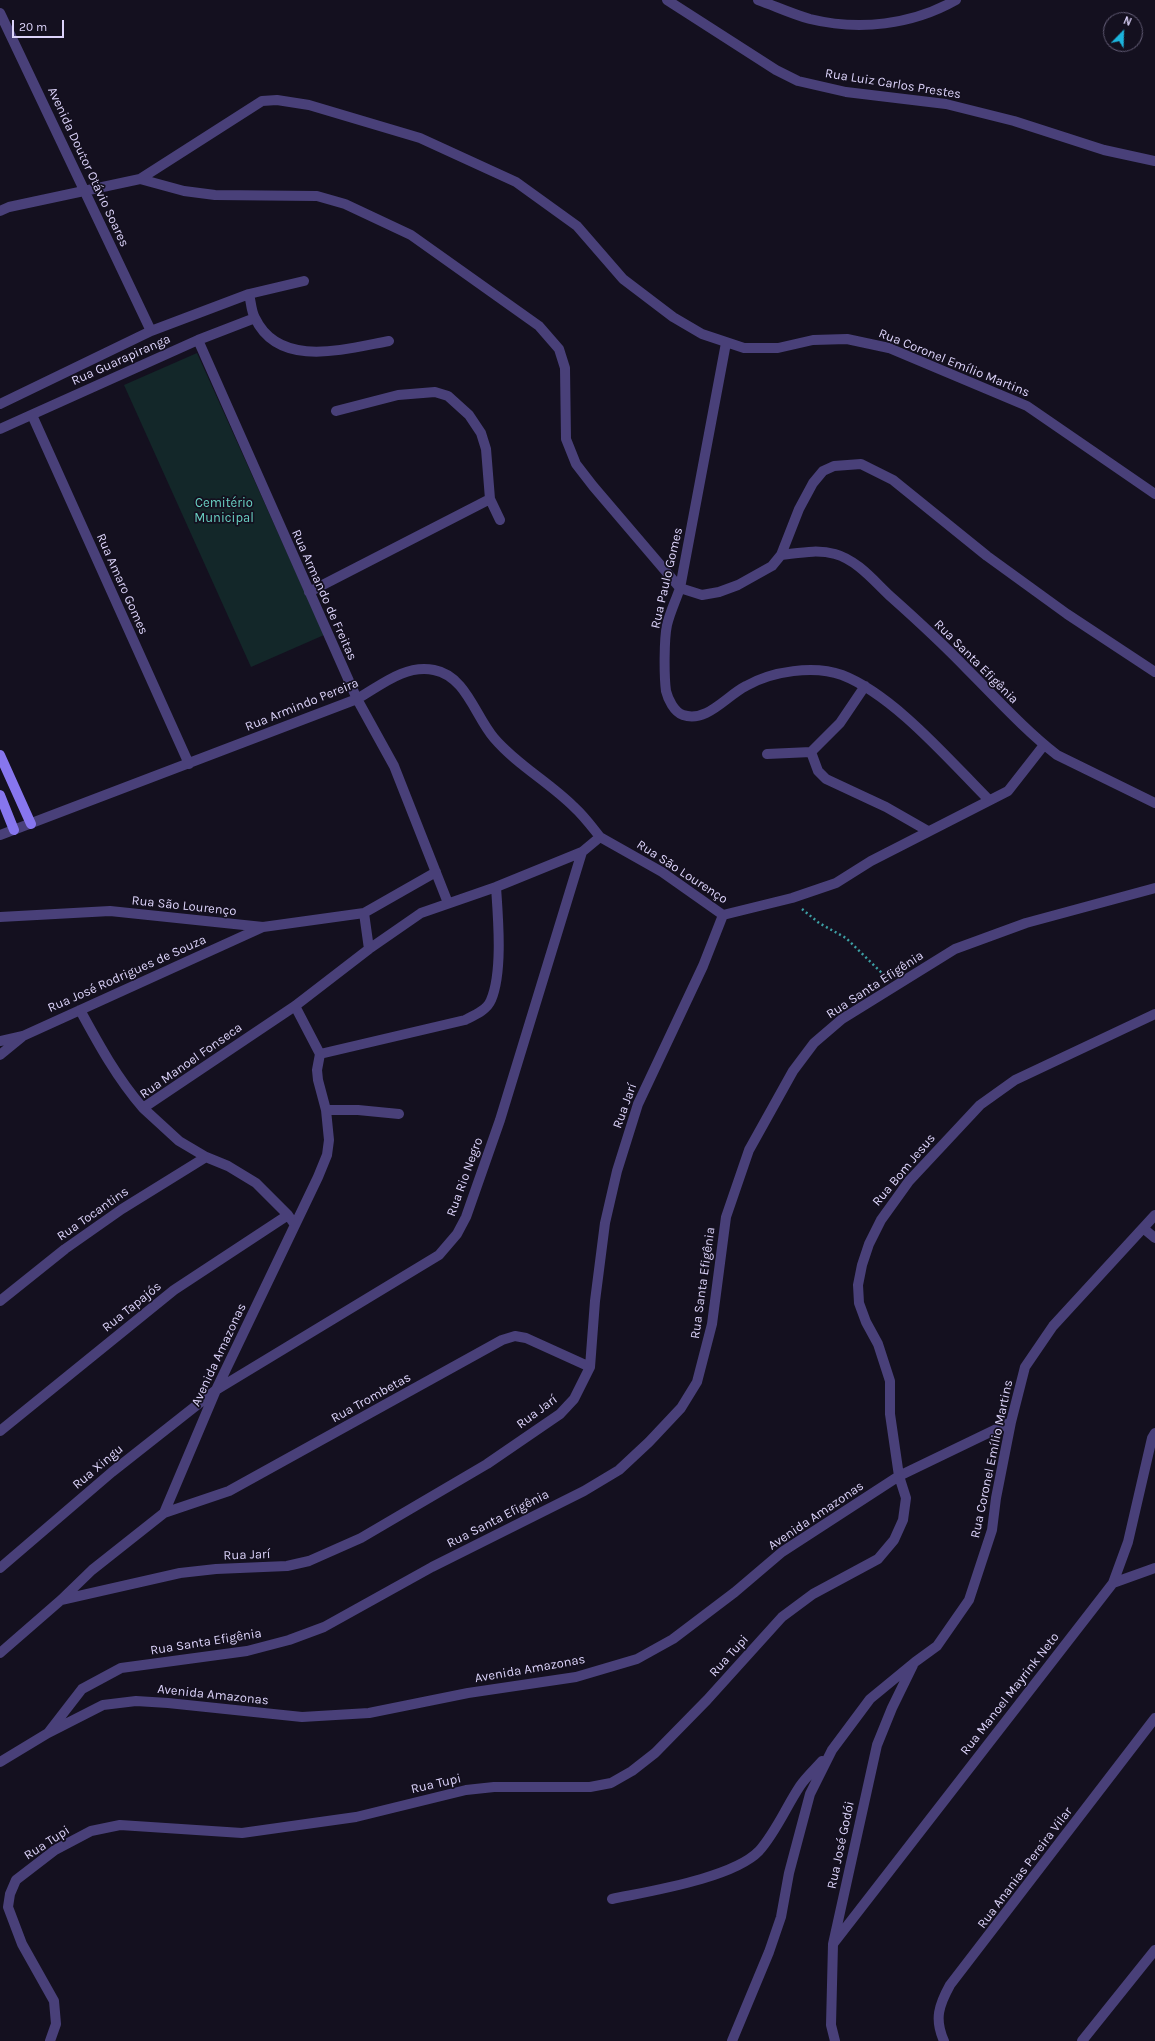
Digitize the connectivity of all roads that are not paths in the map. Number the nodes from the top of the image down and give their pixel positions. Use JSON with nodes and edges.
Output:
{"nodes":[{"id":1,"x":667,"y":0,"type":"edge"},
{"id":2,"x":758,"y":0,"type":"edge"},
{"id":3,"x":956,"y":0,"type":"edge"},
{"id":4,"x":0,"y":13,"type":"edge"},
{"id":5,"x":1155,"y":161,"type":"edge"},
{"id":6,"x":140,"y":179,"type":"junction"},
{"id":7,"x":85,"y":191,"type":"junction"},
{"id":8,"x":0,"y":211,"type":"edge"},
{"id":9,"x":304,"y":280,"type":"dead end"},
{"id":10,"x":249,"y":294,"type":"junction"},
{"id":11,"x":255,"y":318,"type":"junction"},
{"id":12,"x":151,"y":331,"type":"junction"},
{"id":13,"x":198,"y":340,"type":"junction"},
{"id":14,"x":388,"y":341,"type":"dead end"},
{"id":15,"x":726,"y":343,"type":"junction"},
{"id":16,"x":0,"y":404,"type":"edge"},
{"id":17,"x":336,"y":411,"type":"dead end"},
{"id":18,"x":32,"y":415,"type":"junction"},
{"id":19,"x":0,"y":429,"type":"edge"},
{"id":20,"x":1155,"y":494,"type":"edge"},
{"id":21,"x":490,"y":499,"type":"junction"},
{"id":22,"x":500,"y":520,"type":"dead end"},
{"id":23,"x":781,"y":555,"type":"junction"},
{"id":24,"x":680,"y":588,"type":"junction"},
{"id":25,"x":309,"y":592,"type":"junction"},
{"id":26,"x":1155,"y":672,"type":"edge"},
{"id":27,"x":865,"y":686,"type":"junction"},
{"id":28,"x":357,"y":700,"type":"junction"},
{"id":29,"x":1044,"y":745,"type":"junction"},
{"id":30,"x":811,"y":752,"type":"junction"},
{"id":31,"x":767,"y":754,"type":"dead end"},
{"id":32,"x":0,"y":755,"type":"edge"},
{"id":33,"x":189,"y":764,"type":"junction"},
{"id":34,"x":0,"y":795,"type":"edge"},
{"id":35,"x":989,"y":800,"type":"junction"},
{"id":36,"x":1155,"y":803,"type":"edge"},
{"id":37,"x":31,"y":824,"type":"junction"},
{"id":38,"x":14,"y":830,"type":"junction"},
{"id":39,"x":928,"y":831,"type":"junction"},
{"id":40,"x":0,"y":835,"type":"edge"},
{"id":41,"x":600,"y":837,"type":"junction"},
{"id":42,"x":582,"y":852,"type":"junction"},
{"id":43,"x":436,"y":872,"type":"junction"},
{"id":44,"x":496,"y":886,"type":"junction"},
{"id":45,"x":1155,"y":888,"type":"edge"},
{"id":46,"x":448,"y":903,"type":"junction"},
{"id":47,"x":364,"y":913,"type":"junction"},
{"id":48,"x":723,"y":915,"type":"junction"},
{"id":49,"x":0,"y":917,"type":"edge"},
{"id":50,"x":263,"y":927,"type":"junction"},
{"id":51,"x":369,"y":949,"type":"junction"},
{"id":52,"x":295,"y":1006,"type":"junction"},
{"id":53,"x":80,"y":1010,"type":"junction"},
{"id":54,"x":1155,"y":1014,"type":"edge"},
{"id":55,"x":23,"y":1036,"type":"junction"},
{"id":56,"x":0,"y":1041,"type":"edge"},
{"id":57,"x":320,"y":1054,"type":"junction"},
{"id":58,"x":0,"y":1055,"type":"edge"},
{"id":59,"x":143,"y":1108,"type":"junction"},
{"id":60,"x":326,"y":1110,"type":"junction"},
{"id":61,"x":399,"y":1114,"type":"dead end"},
{"id":62,"x":206,"y":1157,"type":"junction"},
{"id":63,"x":288,"y":1215,"type":"junction"},
{"id":64,"x":1155,"y":1215,"type":"edge"},
{"id":65,"x":295,"y":1225,"type":"junction"},
{"id":66,"x":1143,"y":1228,"type":"junction"},
{"id":67,"x":1155,"y":1238,"type":"edge"},
{"id":68,"x":0,"y":1301,"type":"edge"},
{"id":69,"x":590,"y":1367,"type":"junction"},
{"id":70,"x":216,"y":1390,"type":"junction"},
{"id":71,"x":1011,"y":1422,"type":"junction"},
{"id":72,"x":0,"y":1431,"type":"edge"},
{"id":73,"x":1155,"y":1433,"type":"edge"},
{"id":74,"x":899,"y":1476,"type":"junction"},
{"id":75,"x":164,"y":1513,"type":"junction"},
{"id":76,"x":0,"y":1568,"type":"edge"},
{"id":77,"x":1155,"y":1568,"type":"edge"},
{"id":78,"x":1113,"y":1583,"type":"junction"},
{"id":79,"x":61,"y":1600,"type":"junction"},
{"id":80,"x":0,"y":1653,"type":"edge"},
{"id":81,"x":915,"y":1662,"type":"junction"},
{"id":82,"x":1155,"y":1718,"type":"edge"},
{"id":83,"x":48,"y":1733,"type":"junction"},
{"id":84,"x":832,"y":1750,"type":"junction"},
{"id":85,"x":0,"y":1762,"type":"edge"},
{"id":86,"x":612,"y":1898,"type":"dead end"},
{"id":87,"x":833,"y":1944,"type":"junction"},
{"id":88,"x":1155,"y":1950,"type":"edge"},
{"id":89,"x":50,"y":2041,"type":"edge"},
{"id":90,"x":732,"y":2041,"type":"edge"},
{"id":91,"x":836,"y":2041,"type":"edge"},
{"id":92,"x":944,"y":2041,"type":"edge"},
{"id":93,"x":1082,"y":2041,"type":"edge"}],
"edges":[{"from":1,"to":5,"type":"street","name":"Rua Luiz Carlos Prestes"},
{"from":2,"to":3,"type":"street"},
{"from":4,"to":7,"type":"street","name":"Avenida Doutor Otávio Soares"},
{"from":6,"to":7,"type":"street"},
{"from":6,"to":15,"type":"street","name":"Rua Coronel Emílio Martins"},
{"from":6,"to":24,"type":"street"},
{"from":7,"to":8,"type":"street"},
{"from":7,"to":12,"type":"street","name":"Avenida Doutor Otávio Soares"},
{"from":9,"to":10,"type":"street","name":"Rua Guarapiranga"},
{"from":10,"to":11,"type":"street"},
{"from":10,"to":12,"type":"street","name":"Rua Guarapiranga"},
{"from":11,"to":13,"type":"street","name":"Rua Guarapiranga"},
{"from":11,"to":14,"type":"street"},
{"from":12,"to":16,"type":"street","name":"Rua Guarapiranga"},
{"from":13,"to":18,"type":"street","name":"Rua Guarapiranga"},
{"from":13,"to":25,"type":"street","name":"Rua Armando de Freitas"},
{"from":15,"to":20,"type":"street","name":"Rua Coronel Emílio Martins"},
{"from":15,"to":24,"type":"street","name":"Rua Paulo Gomes"},
{"from":17,"to":21,"type":"street"},
{"from":18,"to":19,"type":"street","name":"Rua Guarapiranga"},
{"from":18,"to":33,"type":"street","name":"Rua Amaro Gomes"},
{"from":21,"to":22,"type":"street"},
{"from":21,"to":25,"type":"street"},
{"from":23,"to":24,"type":"street"},
{"from":23,"to":26,"type":"street"},
{"from":23,"to":29,"type":"street","name":"Rua Santa Efigênia"},
{"from":24,"to":27,"type":"street","name":"Rua Paulo Gomes"},
{"from":25,"to":28,"type":"street","name":"Rua Armando de Freitas"},
{"from":27,"to":30,"type":"street"},
{"from":27,"to":35,"type":"street","name":"Rua Paulo Gomes"},
{"from":28,"to":33,"type":"street","name":"Rua Armindo Pereira"},
{"from":28,"to":41,"type":"street","name":"Rua Armindo Pereira"},
{"from":28,"to":43,"type":"street","name":"Rua Armando de Freitas"},
{"from":29,"to":35,"type":"street","name":"Rua São Lourenço"},
{"from":29,"to":36,"type":"street","name":"Rua Santa Efigênia"},
{"from":30,"to":31,"type":"street"},
{"from":30,"to":39,"type":"street"},
{"from":32,"to":37,"type":"street"},
{"from":33,"to":37,"type":"street","name":"Rua Armindo Pereira"},
{"from":34,"to":38,"type":"street"},
{"from":35,"to":39,"type":"street","name":"Rua São Lourenço"},
{"from":37,"to":38,"type":"street","name":"Rua Armindo Pereira"},
{"from":38,"to":40,"type":"street","name":"Rua Armindo Pereira"},
{"from":39,"to":48,"type":"street","name":"Rua São Lourenço"},
{"from":41,"to":42,"type":"street"},
{"from":41,"to":48,"type":"street","name":"Rua São Lourenço"},
{"from":42,"to":44,"type":"street"},
{"from":42,"to":70,"type":"street","name":"Rua Rio Negro"},
{"from":43,"to":46,"type":"street","name":"Rua Armando de Freitas"},
{"from":43,"to":47,"type":"street"},
{"from":44,"to":46,"type":"street"},
{"from":44,"to":57,"type":"street"},
{"from":45,"to":83,"type":"street","name":"Rua Santa Efigênia"},
{"from":46,"to":51,"type":"street","name":"Rua Manoel Fonseca"},
{"from":47,"to":50,"type":"street","name":"Rua São Lourenço"},
{"from":47,"to":51,"type":"street"},
{"from":48,"to":69,"type":"street","name":"Rua Jarí"},
{"from":49,"to":50,"type":"street","name":"Rua São Lourenço"},
{"from":50,"to":53,"type":"street","name":"Rua José Rodrigues de Souza"},
{"from":51,"to":52,"type":"street","name":"Rua Manoel Fonseca"},
{"from":52,"to":57,"type":"street"},
{"from":52,"to":59,"type":"street","name":"Rua Manoel Fonseca"},
{"from":53,"to":55,"type":"street","name":"Rua José Rodrigues de Souza"},
{"from":53,"to":59,"type":"street"},
{"from":54,"to":74,"type":"street","name":"Rua Bom Jesus"},
{"from":55,"to":56,"type":"street","name":"Rua José Rodrigues de Souza"},
{"from":55,"to":58,"type":"street"},
{"from":57,"to":60,"type":"street","name":"Avenida Amazonas"},
{"from":59,"to":62,"type":"street","name":"Rua Manoel Fonseca"},
{"from":60,"to":61,"type":"street"},
{"from":60,"to":65,"type":"street","name":"Avenida Amazonas"},
{"from":62,"to":63,"type":"street","name":"Rua Manoel Fonseca"},
{"from":62,"to":68,"type":"street","name":"Rua Tocantins"},
{"from":63,"to":65,"type":"street","name":"Rua Manoel Fonseca"},
{"from":63,"to":72,"type":"street","name":"Rua Tapajós"},
{"from":64,"to":66,"type":"street","name":"Rua Coronel Emílio Martins"},
{"from":65,"to":70,"type":"street","name":"Avenida Amazonas"},
{"from":66,"to":67,"type":"street"},
{"from":66,"to":71,"type":"street","name":"Rua Coronel Emílio Martins"},
{"from":69,"to":75,"type":"street","name":"Rua Trombetas"},
{"from":69,"to":79,"type":"street","name":"Rua Jarí"},
{"from":70,"to":75,"type":"street","name":"Avenida Amazonas"},
{"from":70,"to":76,"type":"street","name":"Rua Xingu"},
{"from":71,"to":74,"type":"street","name":"Avenida Amazonas"},
{"from":71,"to":81,"type":"street","name":"Rua Coronel Emílio Martins"},
{"from":73,"to":78,"type":"street","name":"Rua Manoel Mayrink Neto"},
{"from":74,"to":83,"type":"street","name":"Avenida Amazonas"},
{"from":74,"to":89,"type":"street","name":"Rua Tupi"},
{"from":75,"to":79,"type":"street","name":"Avenida Amazonas"},
{"from":77,"to":78,"type":"street"},
{"from":78,"to":87,"type":"street","name":"Rua Manoel Mayrink Neto"},
{"from":79,"to":80,"type":"street","name":"Avenida Amazonas"},
{"from":81,"to":84,"type":"street","name":"Rua Coronel Emílio Martins"},
{"from":81,"to":87,"type":"street","name":"Rua José Godói"},
{"from":82,"to":92,"type":"street","name":"Rua Ananias Pereira Vilar"},
{"from":83,"to":85,"type":"street","name":"Avenida Amazonas"},
{"from":84,"to":86,"type":"street"},
{"from":84,"to":90,"type":"street","name":"Rua Coronel Emílio Martins"},
{"from":87,"to":91,"type":"street","name":"Rua José Godói"},
{"from":88,"to":93,"type":"street"}]}
